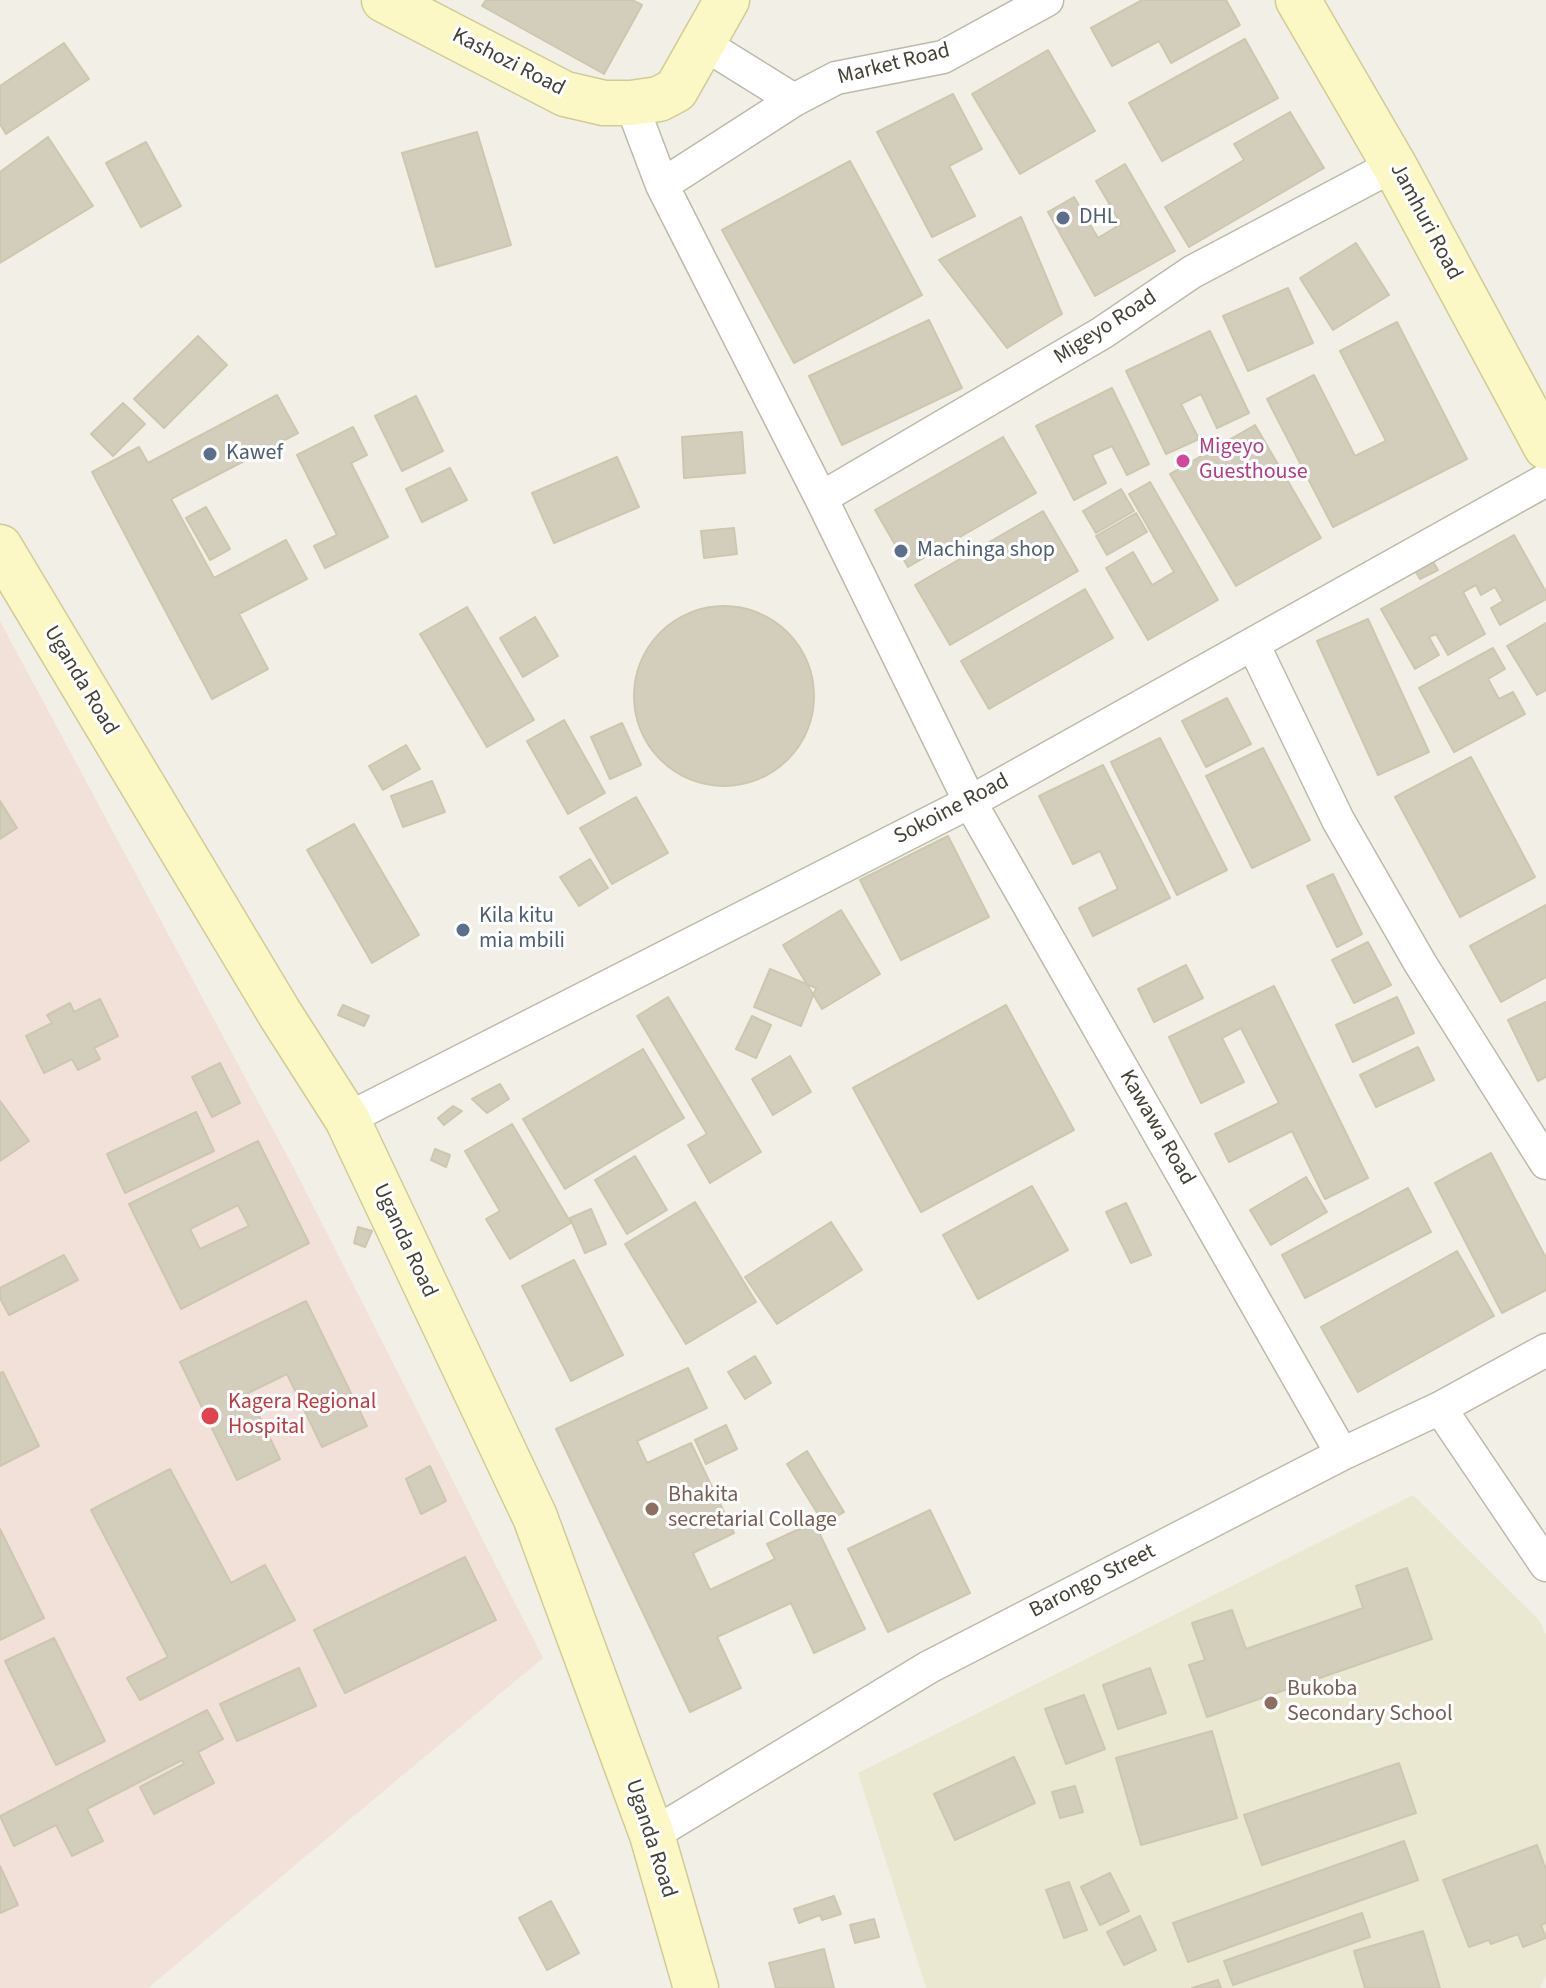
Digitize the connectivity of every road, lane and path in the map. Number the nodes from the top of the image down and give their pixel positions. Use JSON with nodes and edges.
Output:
{"nodes":[{"id":1,"x":384,"y":0,"type":"edge"},
{"id":2,"x":727,"y":0,"type":"edge"},
{"id":3,"x":1047,"y":0,"type":"edge"},
{"id":4,"x":1298,"y":0,"type":"edge"},
{"id":5,"x":704,"y":44,"type":"junction"},
{"id":6,"x":794,"y":100,"type":"junction"},
{"id":7,"x":631,"y":103,"type":"junction"},
{"id":8,"x":1394,"y":165,"type":"junction"},
{"id":9,"x":662,"y":185,"type":"junction"},
{"id":10,"x":1546,"y":447,"type":"edge"},
{"id":11,"x":1546,"y":480,"type":"edge"},
{"id":12,"x":821,"y":498,"type":"junction"},
{"id":13,"x":0,"y":547,"type":"edge"},
{"id":14,"x":1253,"y":644,"type":"junction"},
{"id":15,"x":970,"y":802,"type":"junction"},
{"id":16,"x":347,"y":1119,"type":"junction"},
{"id":17,"x":1546,"y":1163,"type":"edge"},
{"id":18,"x":1546,"y":1350,"type":"edge"},
{"id":19,"x":1440,"y":1408,"type":"junction"},
{"id":20,"x":1342,"y":1454,"type":"junction"},
{"id":21,"x":1546,"y":1565,"type":"edge"},
{"id":22,"x":652,"y":1835,"type":"junction"},
{"id":23,"x":696,"y":1988,"type":"edge"}],
"edges":[{"from":1,"to":7,"type":"main road","name":"Kashozi Road"},
{"from":2,"to":5,"type":"main road","name":"Kashozi Road"},
{"from":3,"to":6,"type":"street","name":"Market Road"},
{"from":4,"to":8,"type":"main road","name":"Jamhuri Road"},
{"from":5,"to":6,"type":"street"},
{"from":5,"to":7,"type":"main road","name":"Kashozi Road"},
{"from":6,"to":9,"type":"street","name":"Market Road"},
{"from":7,"to":9,"type":"street","name":"Kawawa Road"},
{"from":8,"to":10,"type":"main road","name":"Jamhuri Road"},
{"from":8,"to":12,"type":"street","name":"Migeyo Road"},
{"from":9,"to":12,"type":"street","name":"Kawawa Road"},
{"from":11,"to":14,"type":"street","name":"Sokoine Road"},
{"from":12,"to":15,"type":"street","name":"Kawawa Road"},
{"from":13,"to":16,"type":"main road","name":"Uganda Road"},
{"from":14,"to":15,"type":"street","name":"Sokoine Road"},
{"from":14,"to":17,"type":"street"},
{"from":15,"to":16,"type":"street","name":"Sokoine Road"},
{"from":15,"to":20,"type":"street","name":"Kawawa Road"},
{"from":16,"to":22,"type":"main road","name":"Uganda Road"},
{"from":18,"to":19,"type":"street","name":"Barongo Street"},
{"from":19,"to":20,"type":"street","name":"Barongo Street"},
{"from":19,"to":21,"type":"street"},
{"from":20,"to":22,"type":"street","name":"Barongo Street"},
{"from":22,"to":23,"type":"main road","name":"Uganda Road"}]}
